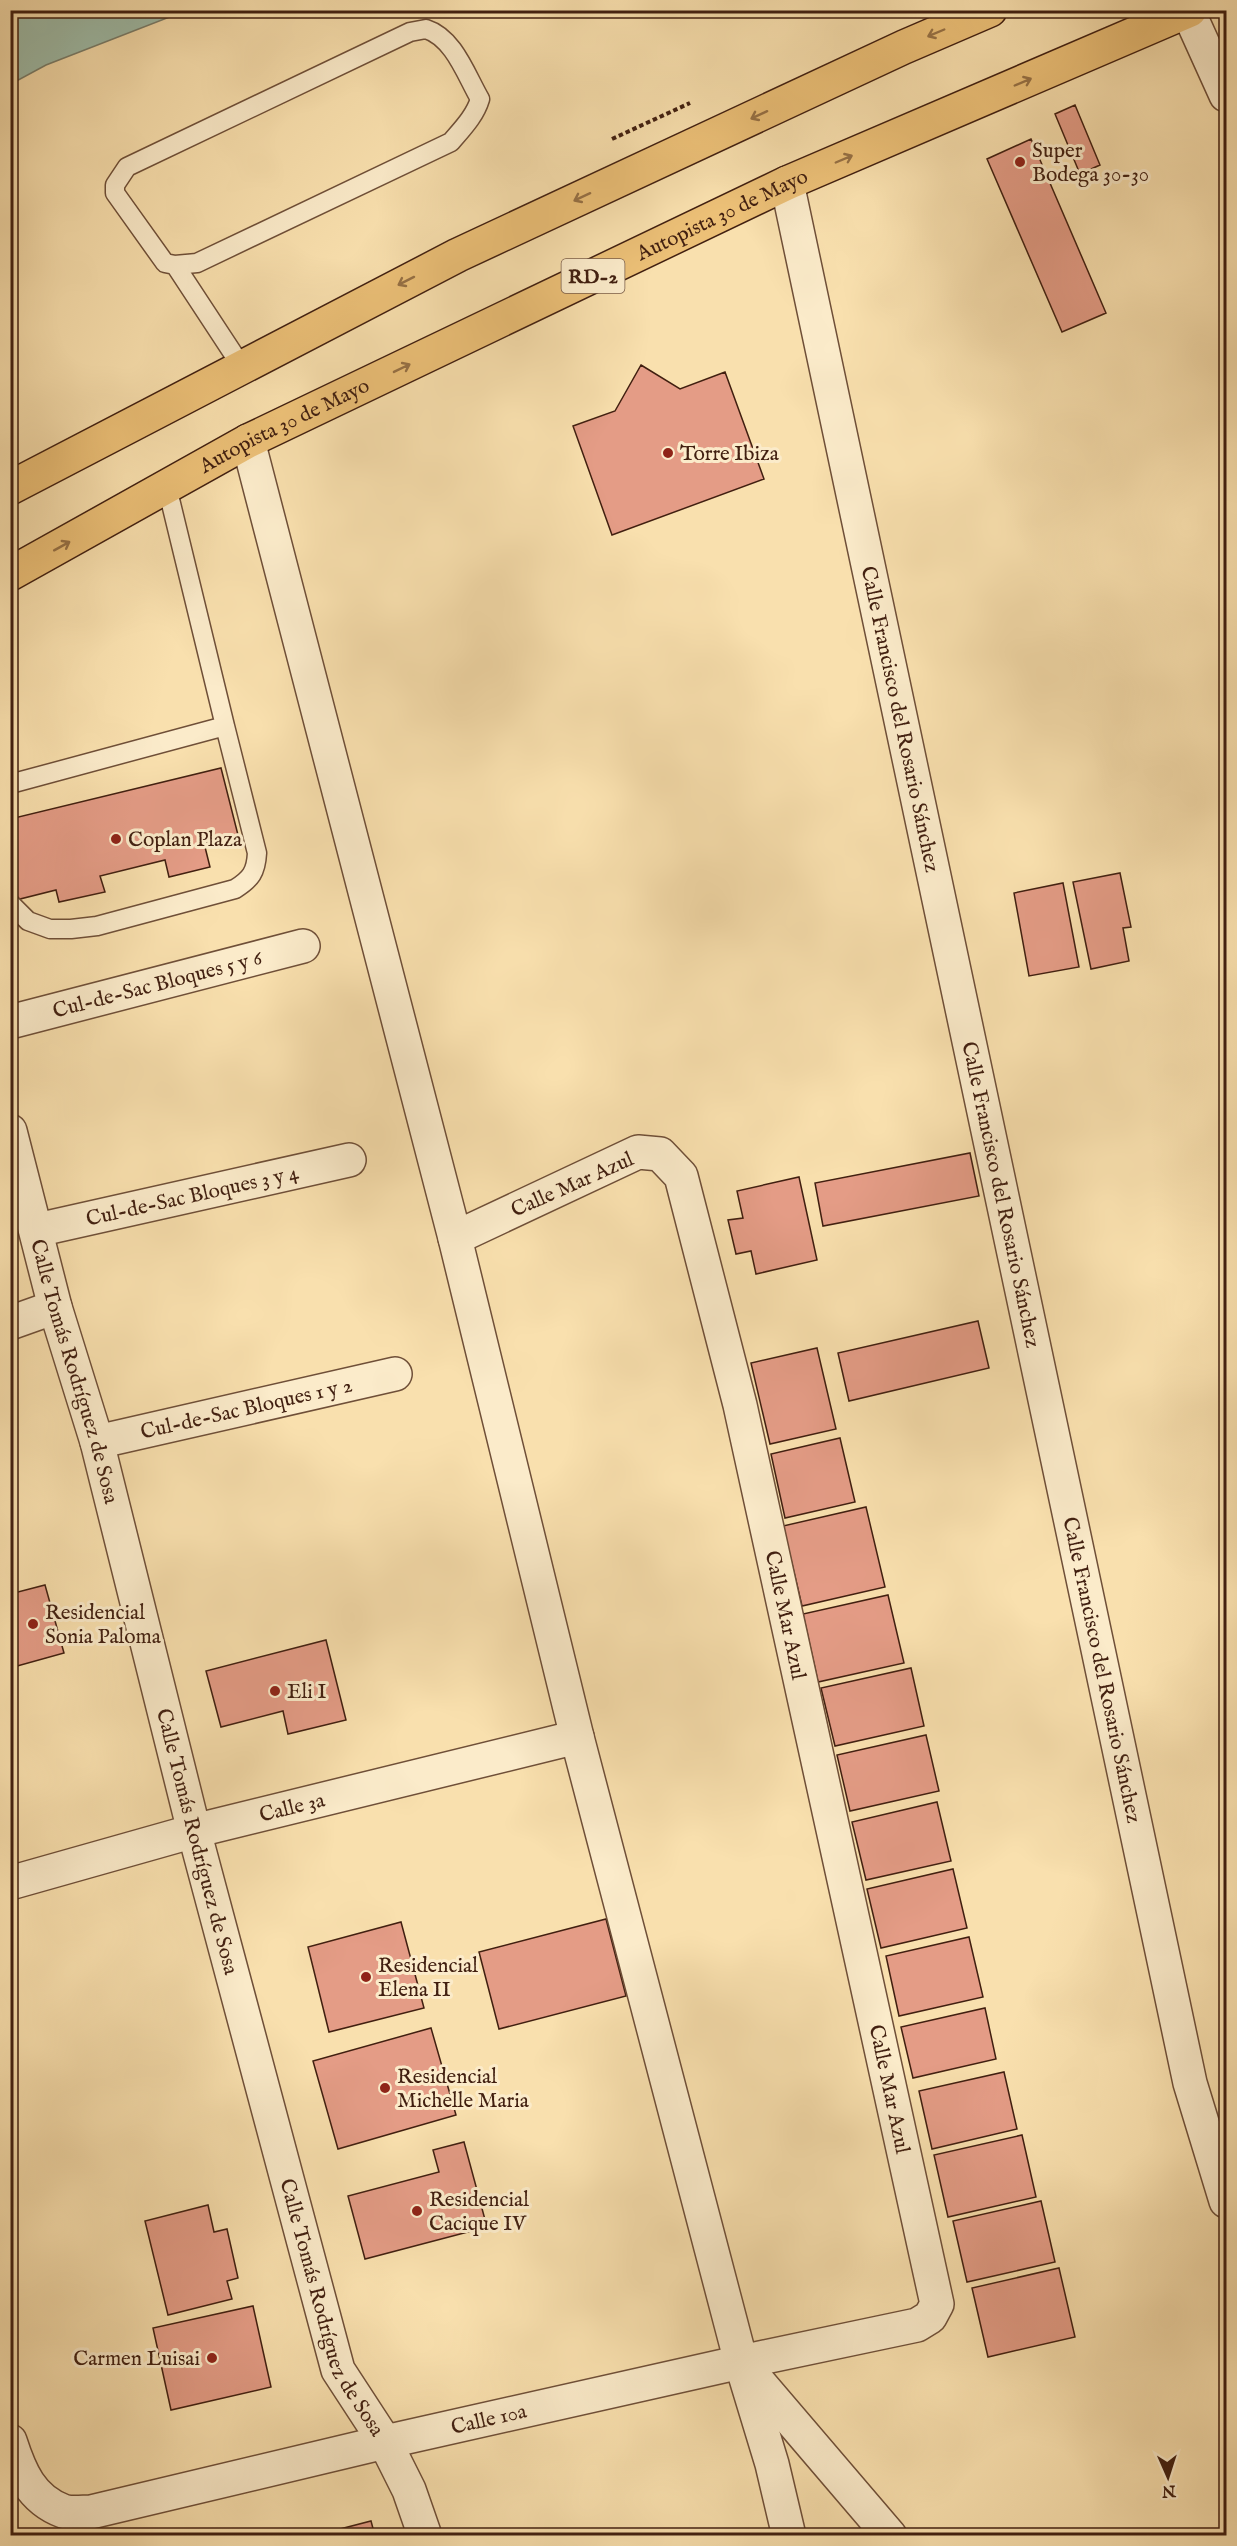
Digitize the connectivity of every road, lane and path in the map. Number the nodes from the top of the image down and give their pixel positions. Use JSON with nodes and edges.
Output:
{"nodes":[{"id":1,"x":990,"y":10,"type":"edge"},
{"id":2,"x":1189,"y":11,"type":"edge"},
{"id":3,"x":1227,"y":95,"type":"edge"},
{"id":4,"x":787,"y":183,"type":"junction"},
{"id":5,"x":175,"y":266,"type":"junction"},
{"id":6,"x":242,"y":367,"type":"junction"},
{"id":7,"x":248,"y":441,"type":"junction"},
{"id":8,"x":167,"y":487,"type":"junction"},
{"id":9,"x":10,"y":488,"type":"edge"},
{"id":10,"x":10,"y":574,"type":"edge"},
{"id":11,"x":225,"y":726,"type":"junction"},
{"id":12,"x":10,"y":784,"type":"edge"},
{"id":13,"x":10,"y":903,"type":"edge"},
{"id":14,"x":303,"y":946,"type":"dead end"},
{"id":15,"x":10,"y":1022,"type":"edge"},
{"id":16,"x":10,"y":1131,"type":"edge"},
{"id":17,"x":349,"y":1160,"type":"dead end"},
{"id":18,"x":37,"y":1230,"type":"junction"},
{"id":19,"x":454,"y":1238,"type":"junction"},
{"id":20,"x":55,"y":1307,"type":"junction"},
{"id":21,"x":10,"y":1323,"type":"edge"},
{"id":22,"x":395,"y":1374,"type":"dead end"},
{"id":23,"x":97,"y":1442,"type":"junction"},
{"id":24,"x":577,"y":1737,"type":"junction"},
{"id":25,"x":194,"y":1831,"type":"junction"},
{"id":26,"x":10,"y":1883,"type":"edge"},
{"id":27,"x":1227,"y":2201,"type":"edge"},
{"id":28,"x":937,"y":2304,"type":"joint"},
{"id":29,"x":741,"y":2361,"type":"junction"},
{"id":30,"x":10,"y":2441,"type":"edge"},
{"id":31,"x":385,"y":2442,"type":"junction"},
{"id":32,"x":424,"y":2535,"type":"edge"},
{"id":33,"x":789,"y":2535,"type":"edge"},
{"id":34,"x":890,"y":2535,"type":"edge"}],
"edges":[{"from":1,"to":6,"type":"highway","one_way":true},
{"from":2,"to":3,"type":"street"},
{"from":4,"to":2,"type":"highway","name":"Autopista 30 de Mayo","number":"RD-2","one_way":true},
{"from":7,"to":4,"type":"highway","name":"Autopista 30 de Mayo","number":"RD-2","one_way":true},
{"from":4,"to":27,"type":"street","name":"Calle Francisco del Rosario Sánchez"},
{"from":5,"to":5,"type":"lane"},
{"from":5,"to":6,"type":"lane"},
{"from":6,"to":9,"type":"highway"},
{"from":7,"to":8,"type":"highway","name":"Autopista 30 de Mayo","number":"RD-2"},
{"from":7,"to":19,"type":"street"},
{"from":10,"to":8,"type":"highway","name":"Autopista 30 de Mayo","number":"RD-2","one_way":true},
{"from":8,"to":11,"type":"lane"},
{"from":11,"to":12,"type":"lane"},
{"from":11,"to":13,"type":"lane"},
{"from":14,"to":15,"type":"street","name":"Cul-de-Sac Bloques 5 y 6"},
{"from":16,"to":18,"type":"street","name":"Calle Tomás Rodríguez de Sosa"},
{"from":17,"to":18,"type":"street","name":"Cul-de-Sac Bloques 3 y 4"},
{"from":18,"to":20,"type":"street","name":"Calle Tomás Rodríguez de Sosa"},
{"from":19,"to":24,"type":"street"},
{"from":19,"to":28,"type":"street","name":"Calle Mar Azul"},
{"from":20,"to":21,"type":"street"},
{"from":20,"to":23,"type":"street","name":"Calle Tomás Rodríguez de Sosa"},
{"from":22,"to":23,"type":"street","name":"Cul-de-Sac Bloques 1 y 2"},
{"from":23,"to":25,"type":"street","name":"Calle Tomás Rodríguez de Sosa"},
{"from":24,"to":25,"type":"street","name":"Calle 3a"},
{"from":24,"to":29,"type":"street"},
{"from":25,"to":26,"type":"street","name":"Calle 3a"},
{"from":25,"to":31,"type":"street","name":"Calle Tomás Rodríguez de Sosa"},
{"from":28,"to":29,"type":"street","name":"Calle 10a"},
{"from":29,"to":31,"type":"street","name":"Calle 10a"},
{"from":29,"to":33,"type":"street"},
{"from":29,"to":34,"type":"street"},
{"from":30,"to":31,"type":"street","name":"Calle 10a"},
{"from":31,"to":32,"type":"street","name":"Calle Tomás Rodríguez de Sosa"}]}
